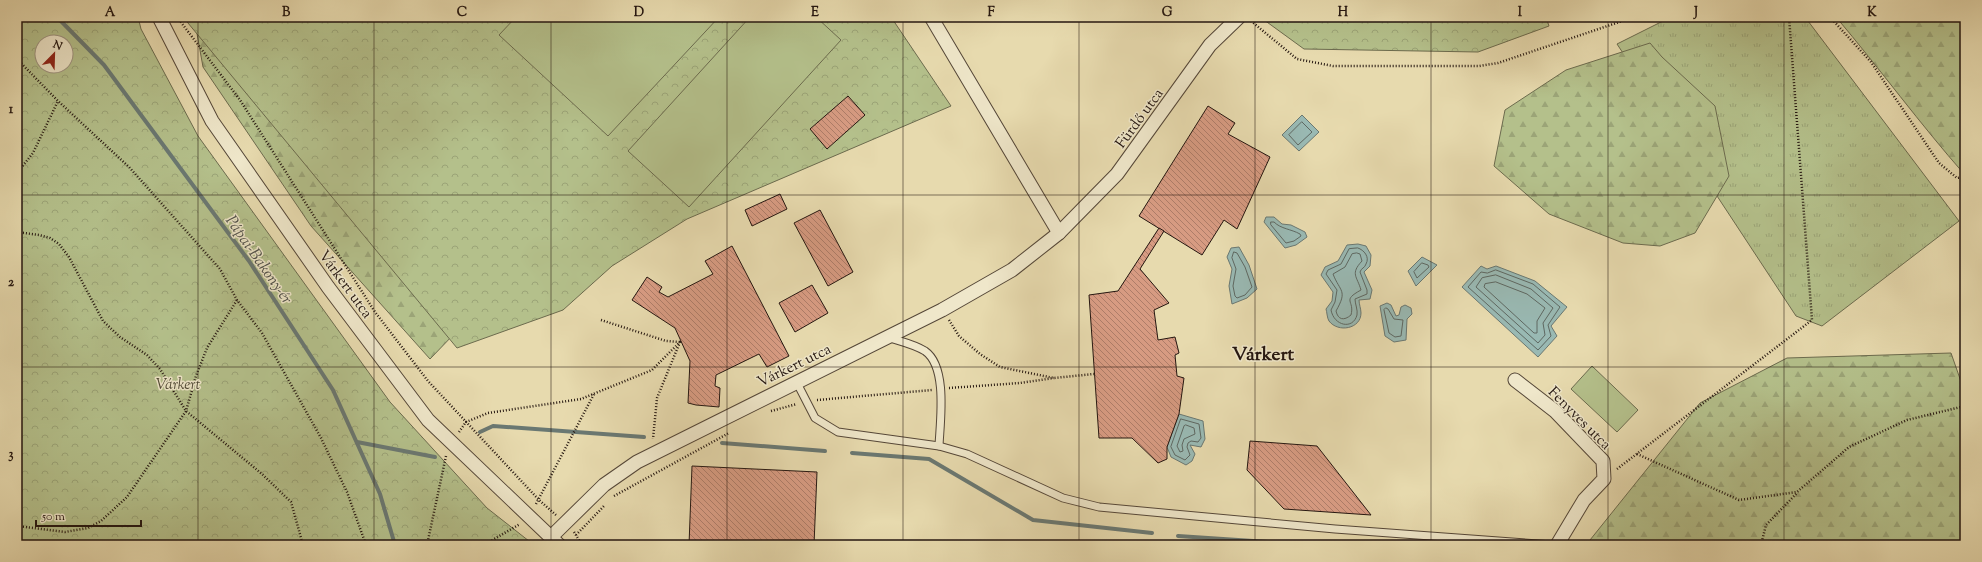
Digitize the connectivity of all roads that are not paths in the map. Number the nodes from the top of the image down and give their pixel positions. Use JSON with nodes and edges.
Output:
{"nodes":[{"id":1,"x":159,"y":17,"type":"edge"},
{"id":2,"x":931,"y":17,"type":"edge"},
{"id":3,"x":1239,"y":17,"type":"edge"},
{"id":4,"x":1059,"y":233,"type":"junction"},
{"id":5,"x":886,"y":337,"type":"junction"},
{"id":6,"x":1515,"y":380,"type":"dead end"},
{"id":7,"x":796,"y":381,"type":"junction"},
{"id":8,"x":939,"y":446,"type":"junction"},
{"id":9,"x":555,"y":541,"type":"edge"},
{"id":10,"x":1552,"y":545,"type":"edge"},
{"id":11,"x":1557,"y":545,"type":"edge"}],
"edges":[{"from":1,"to":9,"type":"street","name":"Várkert utca"},
{"from":2,"to":4,"type":"street"},
{"from":3,"to":4,"type":"street","name":"Fürdő utca"},
{"from":4,"to":5,"type":"street","name":"Várkert utca"},
{"from":5,"to":7,"type":"street","name":"Várkert utca"},
{"from":5,"to":8,"type":"lane"},
{"from":6,"to":11,"type":"street","name":"Fenyves utca"},
{"from":7,"to":8,"type":"lane"},
{"from":7,"to":9,"type":"street","name":"Várkert utca"},
{"from":8,"to":10,"type":"lane"}]}
